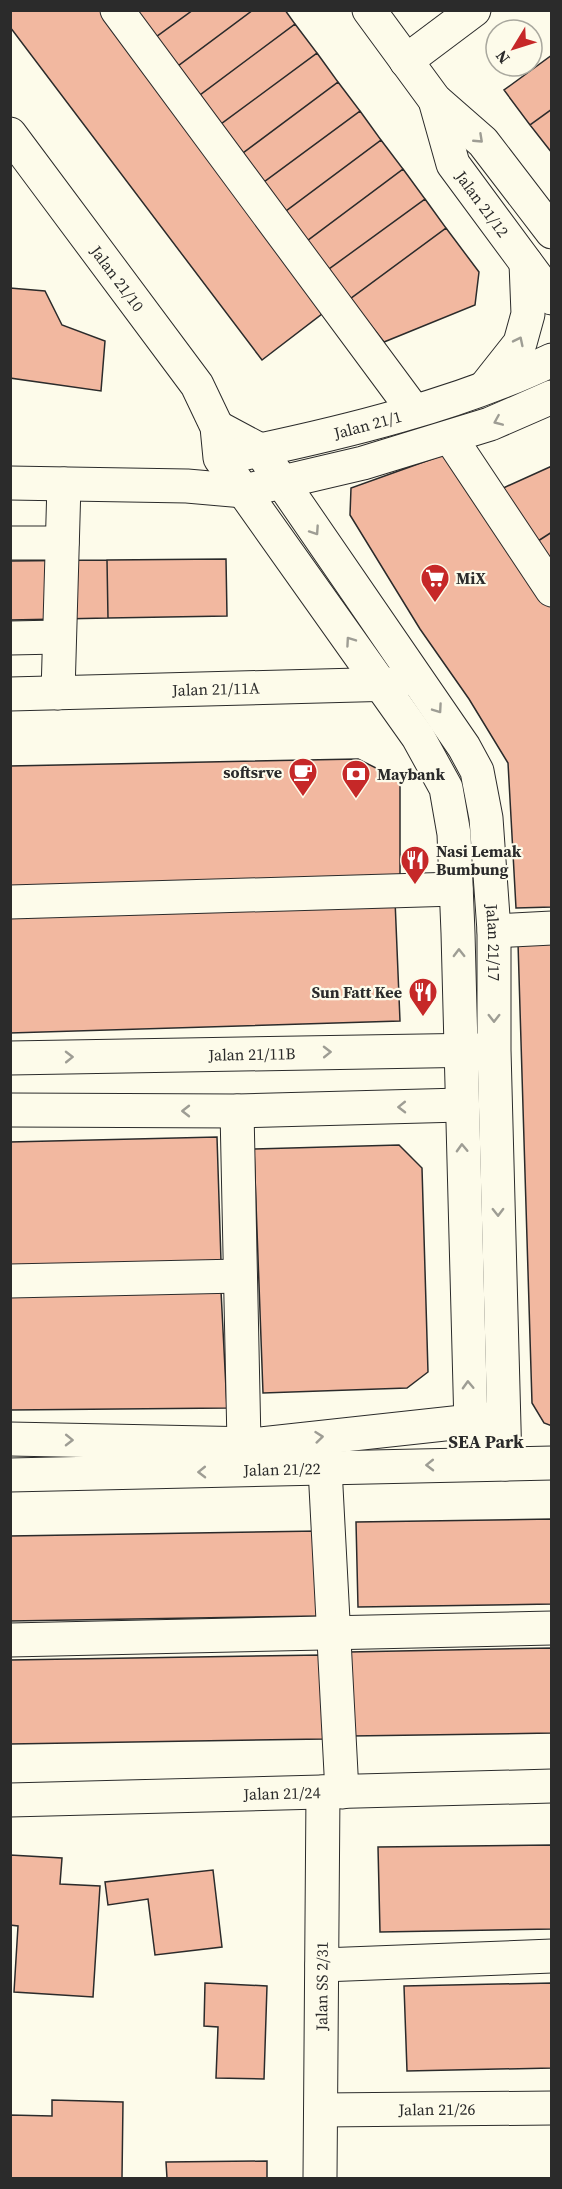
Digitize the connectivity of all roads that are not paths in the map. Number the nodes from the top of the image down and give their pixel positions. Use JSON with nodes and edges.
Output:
{"nodes":[{"id":1,"x":117,"y":10,"type":"edge"},
{"id":2,"x":369,"y":10,"type":"edge"},
{"id":3,"x":474,"y":10,"type":"edge"},
{"id":4,"x":405,"y":61,"type":"junction"},
{"id":5,"x":435,"y":100,"type":"junction"},
{"id":6,"x":10,"y":134,"type":"edge"},
{"id":7,"x":552,"y":232,"type":"edge"},
{"id":8,"x":526,"y":263,"type":"junction"},
{"id":9,"x":552,"y":298,"type":"edge"},
{"id":10,"x":552,"y":360,"type":"edge"},
{"id":11,"x":484,"y":388,"type":"junction"},
{"id":12,"x":552,"y":397,"type":"edge"},
{"id":13,"x":414,"y":411,"type":"junction"},
{"id":14,"x":450,"y":437,"type":"junction"},
{"id":15,"x":218,"y":442,"type":"junction"},
{"id":16,"x":260,"y":450,"type":"junction"},
{"id":17,"x":10,"y":483,"type":"edge"},
{"id":18,"x":282,"y":483,"type":"junction"},
{"id":19,"x":64,"y":484,"type":"junction"},
{"id":20,"x":187,"y":486,"type":"junction"},
{"id":21,"x":244,"y":491,"type":"junction"},
{"id":22,"x":10,"y":543,"type":"edge"},
{"id":23,"x":62,"y":543,"type":"junction"},
{"id":24,"x":552,"y":590,"type":"edge"},
{"id":25,"x":59,"y":637,"type":"junction"},
{"id":26,"x":10,"y":638,"type":"edge"},
{"id":27,"x":419,"y":683,"type":"junction"},
{"id":28,"x":381,"y":685,"type":"junction"},
{"id":29,"x":58,"y":693,"type":"junction"},
{"id":30,"x":10,"y":694,"type":"edge"},
{"id":31,"x":456,"y":889,"type":"junction"},
{"id":32,"x":10,"y":902,"type":"edge"},
{"id":33,"x":552,"y":928,"type":"edge"},
{"id":34,"x":494,"y":931,"type":"junction"},
{"id":35,"x":461,"y":1050,"type":"junction"},
{"id":36,"x":494,"y":1050,"type":"junction"},
{"id":37,"x":10,"y":1058,"type":"edge"},
{"id":38,"x":461,"y":1105,"type":"junction"},
{"id":39,"x":10,"y":1110,"type":"edge"},
{"id":40,"x":237,"y":1111,"type":"junction"},
{"id":41,"x":240,"y":1276,"type":"junction"},
{"id":42,"x":10,"y":1281,"type":"edge"},
{"id":43,"x":503,"y":1418,"type":"junction"},
{"id":44,"x":469,"y":1420,"type":"junction"},
{"id":45,"x":10,"y":1439,"type":"edge"},
{"id":46,"x":255,"y":1453,"type":"junction"},
{"id":47,"x":552,"y":1463,"type":"edge"},
{"id":48,"x":472,"y":1464,"type":"junction"},
{"id":49,"x":505,"y":1464,"type":"junction"},
{"id":50,"x":325,"y":1468,"type":"junction"},
{"id":51,"x":10,"y":1475,"type":"edge"},
{"id":52,"x":552,"y":1628,"type":"edge"},
{"id":53,"x":334,"y":1632,"type":"junction"},
{"id":54,"x":10,"y":1640,"type":"edge"},
{"id":55,"x":552,"y":1786,"type":"edge"},
{"id":56,"x":332,"y":1792,"type":"junction"},
{"id":57,"x":10,"y":1800,"type":"edge"},
{"id":58,"x":552,"y":1956,"type":"edge"},
{"id":59,"x":322,"y":1965,"type":"junction"},
{"id":60,"x":552,"y":2108,"type":"edge"},
{"id":61,"x":321,"y":2110,"type":"junction"},
{"id":62,"x":320,"y":2178,"type":"edge"}],
"edges":[{"from":1,"to":13,"type":"street"},
{"from":2,"to":4,"type":"street","name":"Jalan 21/12"},
{"from":3,"to":4,"type":"street"},
{"from":4,"to":5,"type":"street","name":"Jalan 21/12"},
{"from":5,"to":7,"type":"street","name":"Jalan 21/12","one_way":true},
{"from":5,"to":8,"type":"street","name":"Jalan 21/12"},
{"from":6,"to":15,"type":"street","name":"Jalan 21/10"},
{"from":8,"to":9,"type":"street","name":"Jalan 21/12"},
{"from":11,"to":8,"type":"street","one_way":true},
{"from":10,"to":11,"type":"street","name":"Jalan 21/1"},
{"from":11,"to":13,"type":"street","name":"Jalan 21/1"},
{"from":12,"to":14,"type":"street","one_way":true},
{"from":13,"to":16,"type":"street","name":"Jalan 21/1"},
{"from":14,"to":18,"type":"street"},
{"from":14,"to":24,"type":"street"},
{"from":15,"to":16,"type":"street"},
{"from":15,"to":20,"type":"street"},
{"from":15,"to":21,"type":"street","name":"Jalan 21/10"},
{"from":16,"to":18,"type":"street","name":"Jalan 21/17"},
{"from":17,"to":19,"type":"street"},
{"from":18,"to":21,"type":"street"},
{"from":18,"to":27,"type":"street","name":"Jalan 21/17","one_way":true},
{"from":19,"to":20,"type":"street"},
{"from":19,"to":23,"type":"street"},
{"from":20,"to":21,"type":"street"},
{"from":28,"to":21,"type":"street","name":"Jalan 21/17","one_way":true},
{"from":22,"to":23,"type":"street"},
{"from":23,"to":25,"type":"street"},
{"from":25,"to":26,"type":"street"},
{"from":25,"to":29,"type":"street"},
{"from":27,"to":28,"type":"street","name":"Jalan 21/11A"},
{"from":27,"to":34,"type":"street","name":"Jalan 21/17","one_way":true},
{"from":28,"to":29,"type":"street","name":"Jalan 21/11A"},
{"from":28,"to":31,"type":"street","name":"Jalan 21/17"},
{"from":29,"to":30,"type":"street","name":"Jalan 21/11A"},
{"from":31,"to":32,"type":"street"},
{"from":35,"to":31,"type":"street","name":"Jalan 21/17","one_way":true},
{"from":33,"to":34,"type":"street"},
{"from":34,"to":36,"type":"street","name":"Jalan 21/17","one_way":true},
{"from":35,"to":36,"type":"street","name":"Jalan 21/11B"},
{"from":37,"to":35,"type":"street","name":"Jalan 21/11B","one_way":true},
{"from":35,"to":38,"type":"street","name":"Jalan 21/17"},
{"from":36,"to":43,"type":"street","name":"Jalan 21/17","one_way":true},
{"from":38,"to":40,"type":"street","one_way":true},
{"from":44,"to":38,"type":"street","name":"Jalan 21/17","one_way":true},
{"from":40,"to":39,"type":"street","one_way":true},
{"from":40,"to":41,"type":"street"},
{"from":41,"to":42,"type":"street"},
{"from":41,"to":46,"type":"street"},
{"from":43,"to":44,"type":"street"},
{"from":43,"to":49,"type":"street","name":"Jalan 21/17"},
{"from":46,"to":44,"type":"street","one_way":true},
{"from":44,"to":48,"type":"street","name":"Jalan 21/17"},
{"from":45,"to":46,"type":"street","one_way":true},
{"from":46,"to":50,"type":"street","name":"Jalan 21/22"},
{"from":46,"to":51,"type":"street","name":"Jalan 21/22","one_way":true},
{"from":47,"to":49,"type":"street","name":"Jalan 21/22"},
{"from":48,"to":49,"type":"street","name":"Jalan 21/22"},
{"from":48,"to":50,"type":"street","name":"Jalan 21/22","one_way":true},
{"from":50,"to":53,"type":"street","name":"Jalan SS 2/31"},
{"from":52,"to":53,"type":"street"},
{"from":53,"to":54,"type":"street"},
{"from":53,"to":56,"type":"street","name":"Jalan SS 2/31"},
{"from":55,"to":56,"type":"street","name":"Jalan 21/24"},
{"from":56,"to":57,"type":"street","name":"Jalan 21/24"},
{"from":56,"to":59,"type":"street","name":"Jalan SS 2/31"},
{"from":58,"to":59,"type":"street"},
{"from":59,"to":61,"type":"street","name":"Jalan SS 2/31"},
{"from":60,"to":61,"type":"street","name":"Jalan 21/26"},
{"from":61,"to":62,"type":"street","name":"Jalan SS 2/31"}]}
